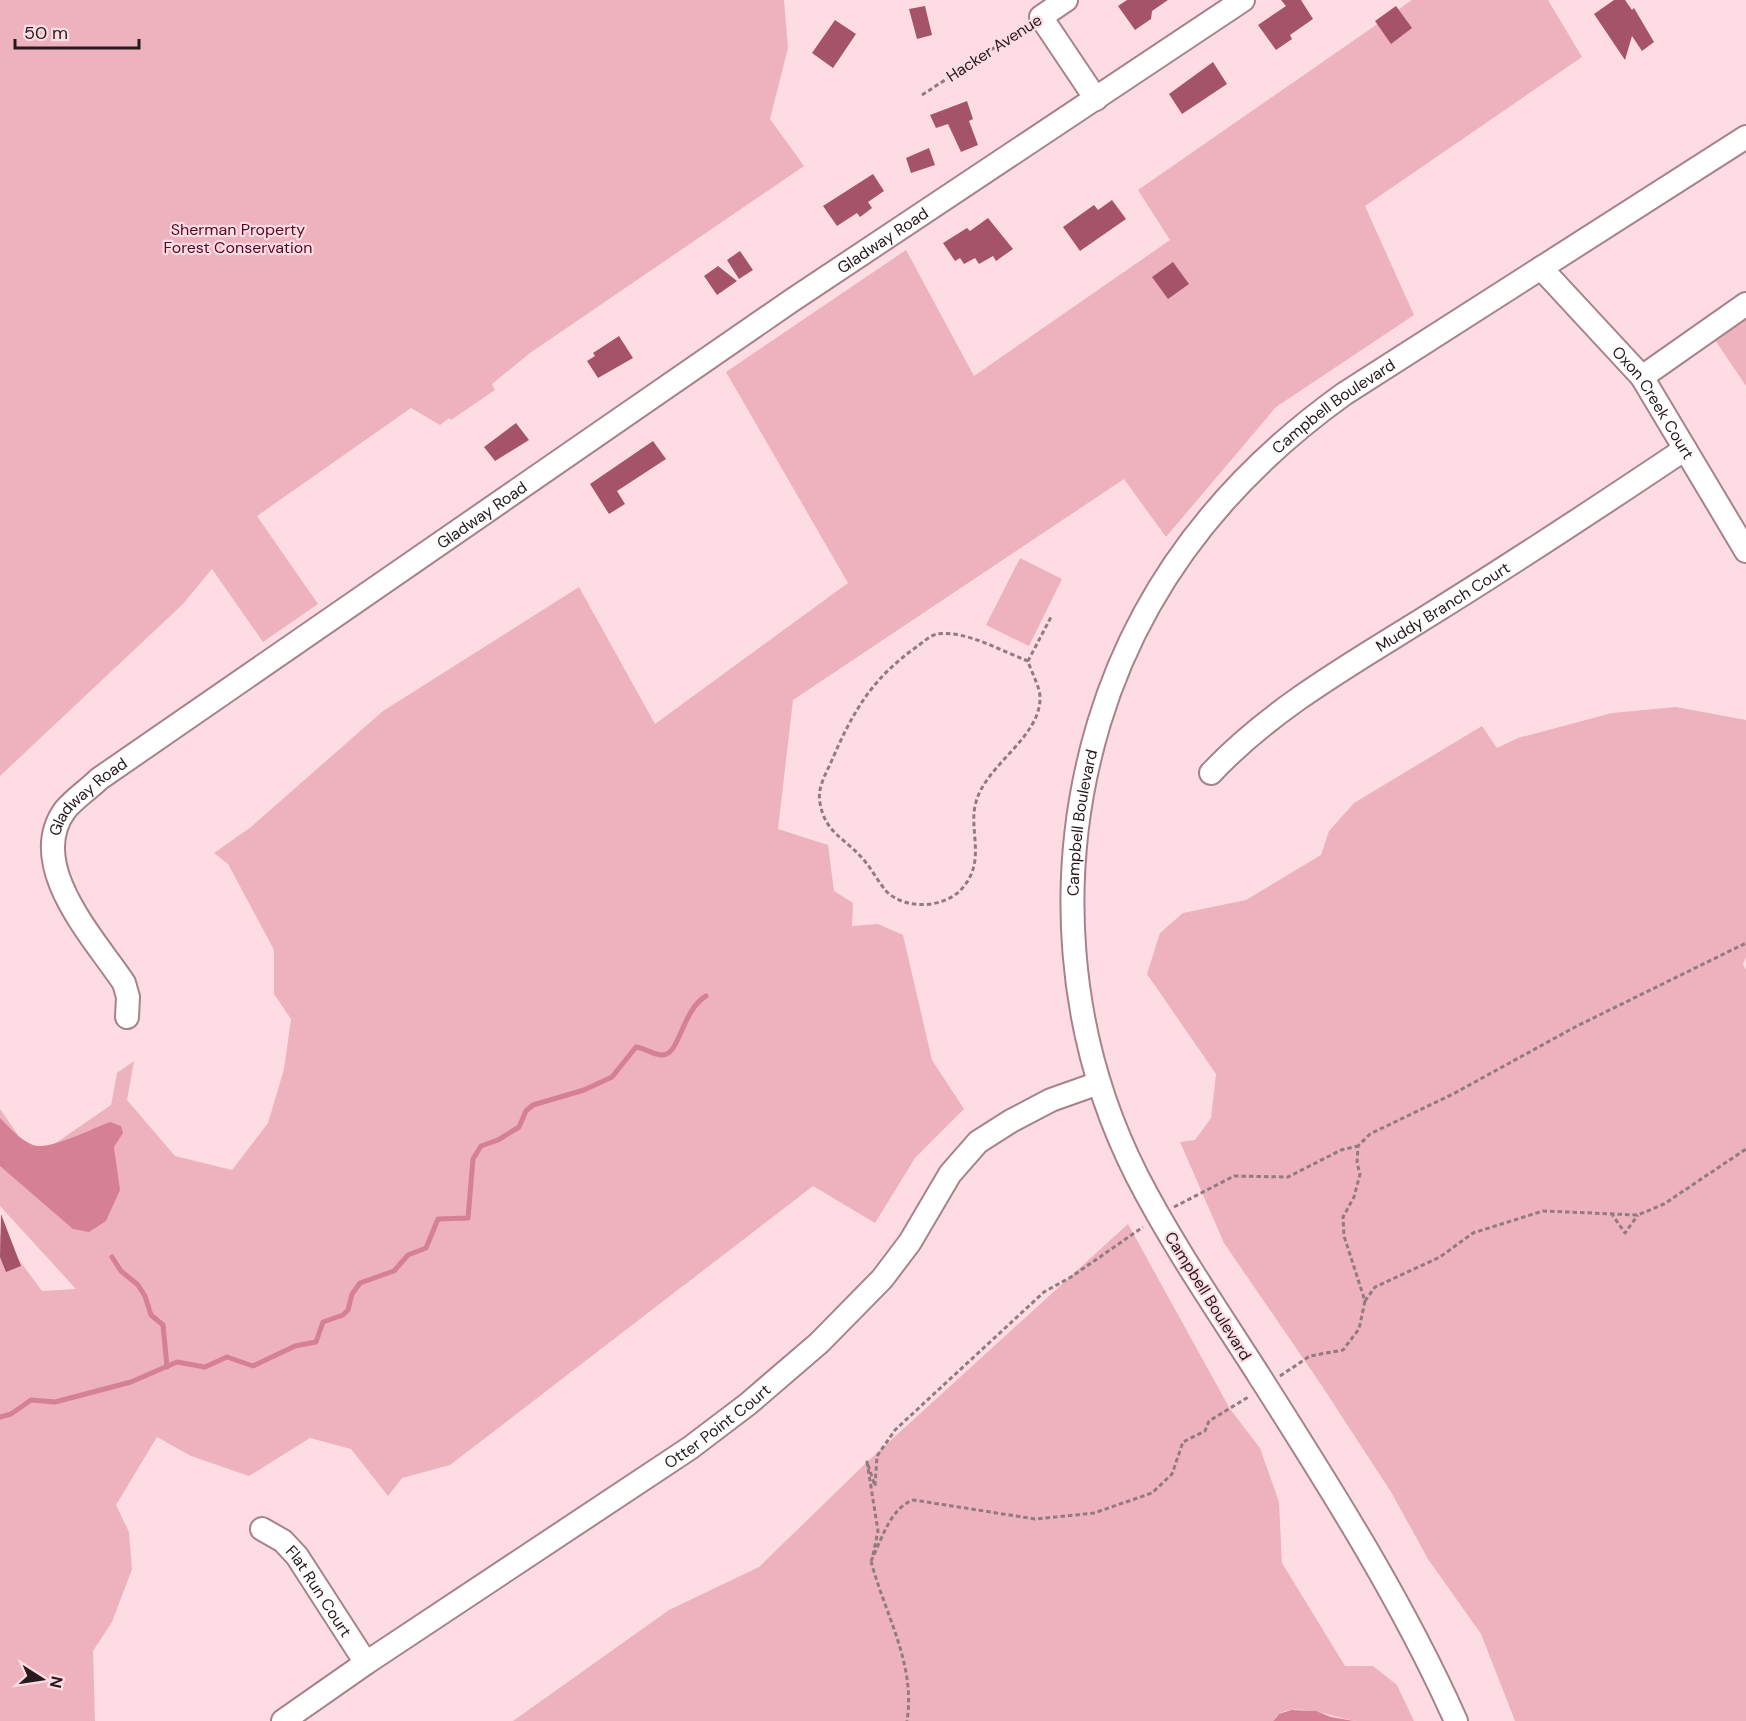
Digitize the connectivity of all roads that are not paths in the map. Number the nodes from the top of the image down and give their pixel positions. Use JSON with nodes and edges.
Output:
{"nodes":[{"id":1,"x":1066,"y":0,"type":"edge"},
{"id":2,"x":1243,"y":0,"type":"edge"},
{"id":3,"x":1096,"y":99,"type":"junction"},
{"id":4,"x":1746,"y":137,"type":"edge"},
{"id":5,"x":1541,"y":268,"type":"junction"},
{"id":6,"x":1746,"y":304,"type":"edge"},
{"id":7,"x":1641,"y":377,"type":"junction"},
{"id":8,"x":1684,"y":449,"type":"junction"},
{"id":9,"x":1746,"y":551,"type":"edge"},
{"id":10,"x":1211,"y":773,"type":"dead end"},
{"id":11,"x":127,"y":1017,"type":"dead end"},
{"id":12,"x":1100,"y":1083,"type":"junction"},
{"id":13,"x":262,"y":1529,"type":"dead end"},
{"id":14,"x":366,"y":1662,"type":"junction"},
{"id":15,"x":283,"y":1721,"type":"edge"},
{"id":16,"x":1456,"y":1721,"type":"edge"}],
"edges":[{"from":1,"to":3,"type":"street","name":"Hacker Avenue"},
{"from":2,"to":3,"type":"street","name":"Gladway Road"},
{"from":3,"to":11,"type":"street","name":"Gladway Road"},
{"from":4,"to":5,"type":"street","name":"Campbell Boulevard"},
{"from":5,"to":7,"type":"street","name":"Oxon Creek Court"},
{"from":5,"to":12,"type":"street","name":"Campbell Boulevard"},
{"from":6,"to":7,"type":"street"},
{"from":7,"to":8,"type":"street","name":"Oxon Creek Court"},
{"from":8,"to":9,"type":"street","name":"Oxon Creek Court"},
{"from":8,"to":10,"type":"street","name":"Muddy Branch Court"},
{"from":12,"to":14,"type":"street","name":"Otter Point Court"},
{"from":12,"to":16,"type":"street","name":"Campbell Boulevard"},
{"from":13,"to":14,"type":"street","name":"Flat Run Court"},
{"from":14,"to":15,"type":"street","name":"Otter Point Court"}]}
